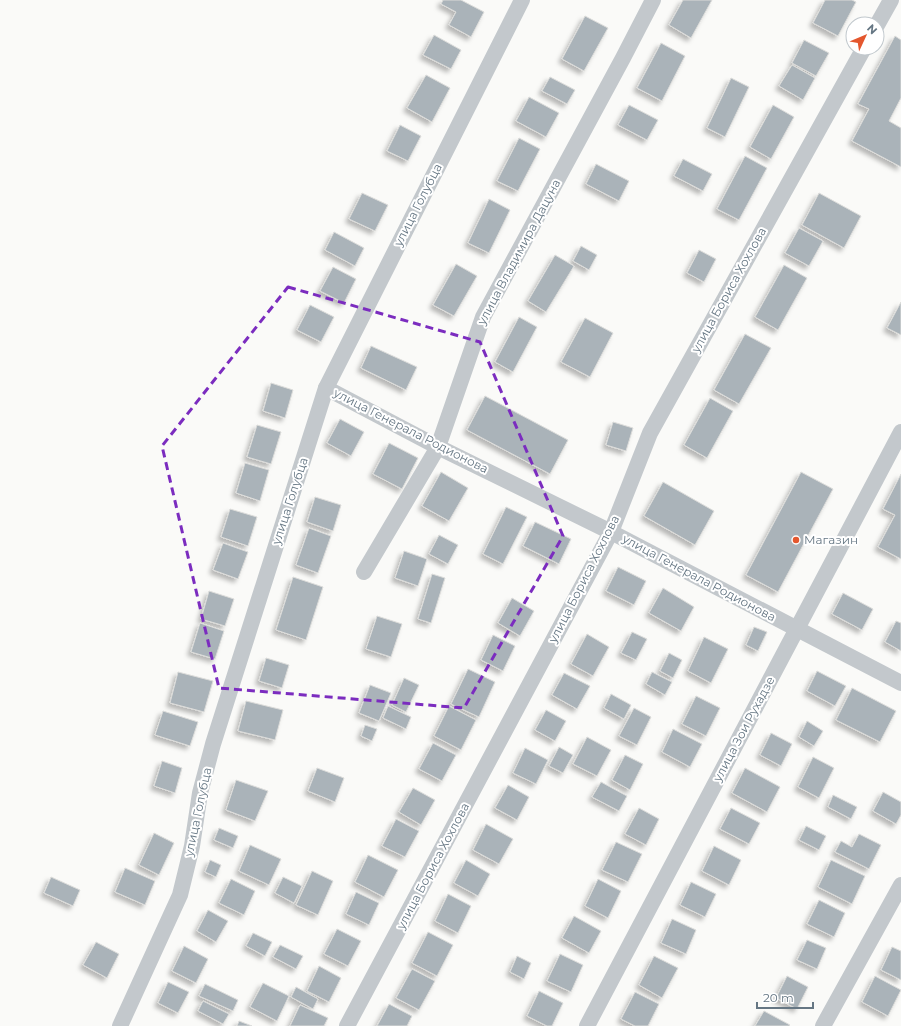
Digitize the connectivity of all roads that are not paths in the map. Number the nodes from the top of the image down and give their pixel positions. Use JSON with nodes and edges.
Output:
{"nodes":[{"id":1,"x":522,"y":0,"type":"edge"},
{"id":2,"x":653,"y":0,"type":"edge"},
{"id":3,"x":891,"y":0,"type":"edge"},
{"id":4,"x":882,"y":16,"type":"edge"},
{"id":5,"x":860,"y":56,"type":"edge"},
{"id":6,"x":326,"y":388,"type":"junction"},
{"id":7,"x":901,"y":432,"type":"edge"},
{"id":8,"x":438,"y":447,"type":"junction"},
{"id":9,"x":611,"y":532,"type":"junction"},
{"id":10,"x":364,"y":572,"type":"dead end"},
{"id":11,"x":796,"y":629,"type":"junction"},
{"id":12,"x":901,"y":683,"type":"edge"},
{"id":13,"x":901,"y":885,"type":"edge"},
{"id":14,"x":120,"y":1026,"type":"edge"},
{"id":15,"x":348,"y":1026,"type":"edge"},
{"id":16,"x":587,"y":1026,"type":"edge"},
{"id":17,"x":823,"y":1026,"type":"edge"}],
"edges":[{"from":1,"to":6,"type":"street","name":"улица Голубца"},
{"from":2,"to":8,"type":"street","name":"улица Владимира Дацуна"},
{"from":3,"to":4,"type":"street"},
{"from":5,"to":9,"type":"street","name":"улица Бориса Хохлова"},
{"from":6,"to":8,"type":"street","name":"улица Генерала Родионова"},
{"from":6,"to":14,"type":"street","name":"улица Голубца"},
{"from":7,"to":11,"type":"street","name":"улица Зои Рухадзе"},
{"from":8,"to":9,"type":"street","name":"улица Генерала Родионова"},
{"from":8,"to":10,"type":"street","name":"улица Владимира Дацуна"},
{"from":9,"to":11,"type":"street","name":"улица Генерала Родионова"},
{"from":9,"to":15,"type":"street","name":"улица Бориса Хохлова"},
{"from":11,"to":12,"type":"street","name":"улица Генерала Родионова"},
{"from":11,"to":16,"type":"street","name":"улица Зои Рухадзе"},
{"from":13,"to":17,"type":"street"}]}
